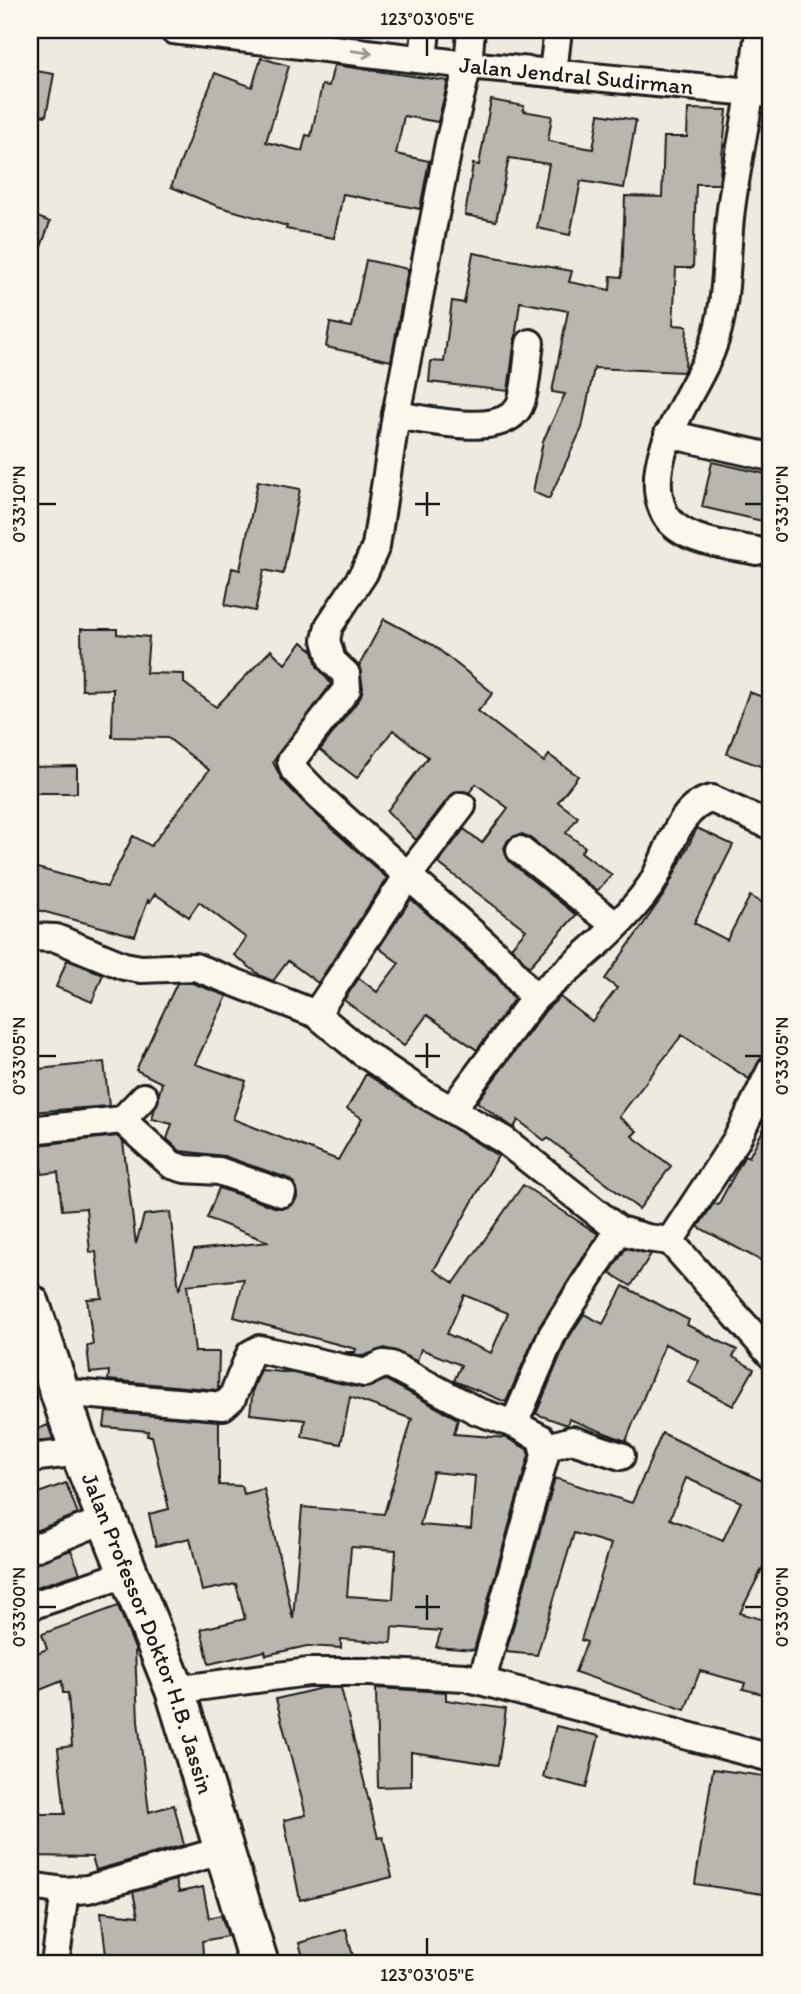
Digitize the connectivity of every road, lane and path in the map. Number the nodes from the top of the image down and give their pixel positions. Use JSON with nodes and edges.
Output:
{"nodes":[{"id":1,"x":173,"y":30,"type":"edge"},
{"id":2,"x":426,"y":30,"type":"edge"},
{"id":3,"x":471,"y":30,"type":"edge"},
{"id":4,"x":558,"y":30,"type":"edge"},
{"id":5,"x":759,"y":30,"type":"edge"},
{"id":6,"x":266,"y":35,"type":"edge"},
{"id":7,"x":423,"y":60,"type":"junction"},
{"id":8,"x":468,"y":65,"type":"junction"},
{"id":9,"x":554,"y":72,"type":"junction"},
{"id":10,"x":762,"y":93,"type":"edge"},
{"id":11,"x":530,"y":343,"type":"dead end"},
{"id":12,"x":396,"y":415,"type":"junction"},
{"id":13,"x":668,"y":434,"type":"junction"},
{"id":14,"x":771,"y":457,"type":"edge"},
{"id":15,"x":757,"y":551,"type":"dead end"},
{"id":16,"x":462,"y":806,"type":"dead end"},
{"id":17,"x":771,"y":826,"type":"edge"},
{"id":18,"x":520,"y":850,"type":"dead end"},
{"id":19,"x":407,"y":877,"type":"junction"},
{"id":20,"x":615,"y":925,"type":"junction"},
{"id":21,"x":30,"y":937,"type":"edge"},
{"id":22,"x":534,"y":999,"type":"junction"},
{"id":23,"x":316,"y":1014,"type":"junction"},
{"id":24,"x":771,"y":1070,"type":"edge"},
{"id":25,"x":144,"y":1097,"type":"dead end"},
{"id":26,"x":453,"y":1108,"type":"junction"},
{"id":27,"x":122,"y":1120,"type":"junction"},
{"id":28,"x":30,"y":1130,"type":"edge"},
{"id":29,"x":282,"y":1194,"type":"dead end"},
{"id":30,"x":619,"y":1230,"type":"junction"},
{"id":31,"x":670,"y":1241,"type":"junction"},
{"id":32,"x":30,"y":1304,"type":"edge"},
{"id":33,"x":36,"y":1340,"type":"edge"},
{"id":34,"x":771,"y":1355,"type":"edge"},
{"id":35,"x":59,"y":1392,"type":"junction"},
{"id":36,"x":514,"y":1424,"type":"junction"},
{"id":37,"x":545,"y":1448,"type":"junction"},
{"id":38,"x":80,"y":1452,"type":"junction"},
{"id":39,"x":621,"y":1456,"type":"dead end"},
{"id":40,"x":30,"y":1458,"type":"edge"},
{"id":41,"x":106,"y":1519,"type":"junction"},
{"id":42,"x":30,"y":1550,"type":"edge"},
{"id":43,"x":126,"y":1574,"type":"junction"},
{"id":44,"x":30,"y":1606,"type":"edge"},
{"id":45,"x":482,"y":1680,"type":"junction"},
{"id":46,"x":175,"y":1690,"type":"junction"},
{"id":47,"x":771,"y":1758,"type":"edge"},
{"id":48,"x":224,"y":1850,"type":"junction"},
{"id":49,"x":30,"y":1886,"type":"edge"},
{"id":50,"x":65,"y":1891,"type":"junction"},
{"id":51,"x":55,"y":1964,"type":"edge"},
{"id":52,"x":259,"y":1964,"type":"edge"}],
"edges":[{"from":1,"to":6,"type":"street","name":"Jalan Jendral Sudirman"},
{"from":2,"to":7,"type":"street"},
{"from":3,"to":8,"type":"street"},
{"from":4,"to":9,"type":"street"},
{"from":5,"to":10,"type":"street"},
{"from":6,"to":7,"type":"street","name":"Jalan Jendral Sudirman","one_way":true},
{"from":7,"to":8,"type":"street","name":"Jalan Jendral Sudirman"},
{"from":8,"to":9,"type":"street","name":"Jalan Jendral Sudirman"},
{"from":8,"to":12,"type":"street"},
{"from":9,"to":10,"type":"street","name":"Jalan Jendral Sudirman"},
{"from":10,"to":13,"type":"street"},
{"from":11,"to":12,"type":"street"},
{"from":12,"to":19,"type":"street"},
{"from":13,"to":14,"type":"street"},
{"from":13,"to":15,"type":"street"},
{"from":16,"to":19,"type":"street"},
{"from":17,"to":20,"type":"street"},
{"from":18,"to":20,"type":"street"},
{"from":19,"to":22,"type":"street"},
{"from":19,"to":23,"type":"street"},
{"from":20,"to":22,"type":"street"},
{"from":21,"to":23,"type":"street"},
{"from":22,"to":26,"type":"street"},
{"from":23,"to":26,"type":"street"},
{"from":24,"to":31,"type":"street"},
{"from":25,"to":27,"type":"street"},
{"from":26,"to":30,"type":"street"},
{"from":27,"to":28,"type":"street"},
{"from":27,"to":29,"type":"street"},
{"from":30,"to":31,"type":"street"},
{"from":30,"to":36,"type":"street"},
{"from":31,"to":34,"type":"street"},
{"from":32,"to":33,"type":"highway","name":"Jalan Professor Doktor H.B. Jassin"},
{"from":33,"to":35,"type":"highway","name":"Jalan Professor Doktor H.B. Jassin"},
{"from":35,"to":36,"type":"street"},
{"from":35,"to":38,"type":"highway","name":"Jalan Professor Doktor H.B. Jassin"},
{"from":36,"to":37,"type":"street"},
{"from":37,"to":39,"type":"street"},
{"from":37,"to":45,"type":"street"},
{"from":38,"to":40,"type":"street"},
{"from":38,"to":41,"type":"highway","name":"Jalan Professor Doktor H.B. Jassin"},
{"from":41,"to":42,"type":"street"},
{"from":41,"to":43,"type":"highway","name":"Jalan Professor Doktor H.B. Jassin"},
{"from":43,"to":44,"type":"street"},
{"from":43,"to":46,"type":"highway","name":"Jalan Professor Doktor H.B. Jassin"},
{"from":45,"to":46,"type":"street"},
{"from":45,"to":47,"type":"street"},
{"from":46,"to":48,"type":"highway","name":"Jalan Professor Doktor H.B. Jassin"},
{"from":48,"to":50,"type":"street"},
{"from":48,"to":52,"type":"highway","name":"Jalan Professor Doktor H.B. Jassin"},
{"from":49,"to":50,"type":"street"},
{"from":50,"to":51,"type":"street"}]}
